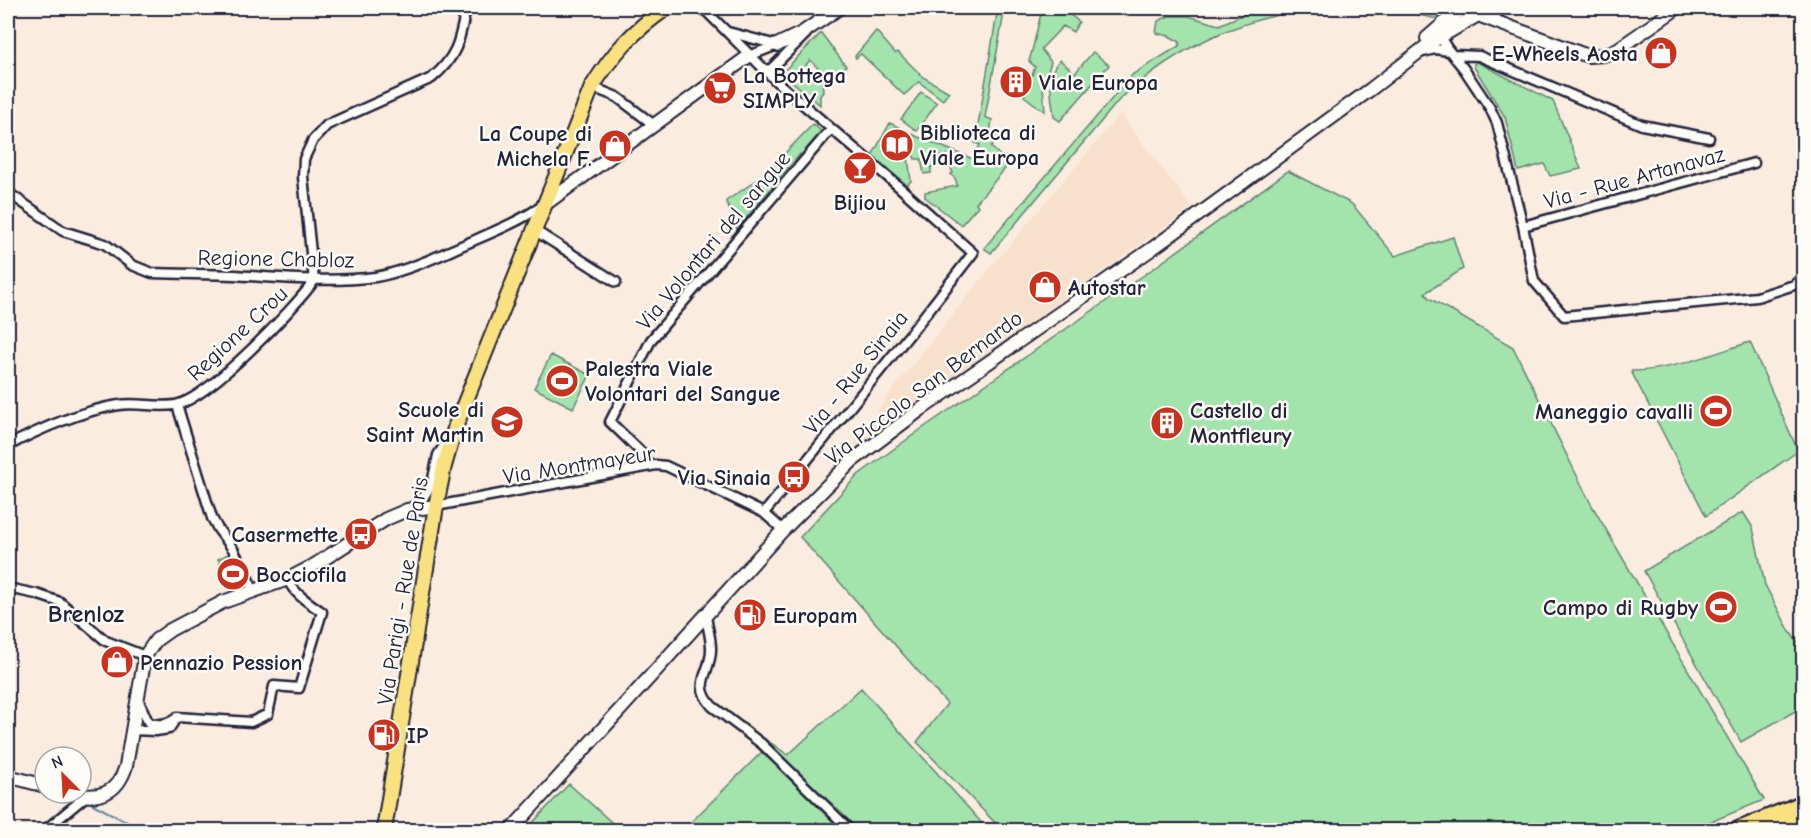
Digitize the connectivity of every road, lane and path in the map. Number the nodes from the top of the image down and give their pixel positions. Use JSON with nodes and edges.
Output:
{"nodes":[{"id":1,"x":466,"y":8,"type":"edge"},
{"id":2,"x":666,"y":8,"type":"edge"},
{"id":3,"x":703,"y":8,"type":"edge"},
{"id":4,"x":839,"y":8,"type":"edge"},
{"id":5,"x":1445,"y":8,"type":"edge"},
{"id":6,"x":1500,"y":8,"type":"edge"},
{"id":7,"x":1677,"y":8,"type":"edge"},
{"id":8,"x":1474,"y":12,"type":"edge"},
{"id":9,"x":1445,"y":22,"type":"junction"},
{"id":10,"x":814,"y":25,"type":"junction"},
{"id":11,"x":726,"y":31,"type":"junction"},
{"id":12,"x":1440,"y":37,"type":"junction"},
{"id":13,"x":777,"y":45,"type":"junction"},
{"id":14,"x":1452,"y":53,"type":"junction"},
{"id":15,"x":749,"y":56,"type":"junction"},
{"id":16,"x":774,"y":65,"type":"junction"},
{"id":17,"x":764,"y":70,"type":"junction"},
{"id":18,"x":1395,"y":71,"type":"junction"},
{"id":19,"x":777,"y":82,"type":"junction"},
{"id":20,"x":592,"y":87,"type":"junction"},
{"id":21,"x":654,"y":125,"type":"junction"},
{"id":22,"x":831,"y":129,"type":"junction"},
{"id":23,"x":1709,"y":138,"type":"dead end"},
{"id":24,"x":1754,"y":163,"type":"dead end"},
{"id":25,"x":13,"y":196,"type":"dead end"},
{"id":26,"x":544,"y":205,"type":"junction"},
{"id":27,"x":1523,"y":226,"type":"junction"},
{"id":28,"x":534,"y":230,"type":"junction"},
{"id":29,"x":1803,"y":276,"type":"edge"},
{"id":30,"x":314,"y":281,"type":"junction"},
{"id":31,"x":616,"y":282,"type":"dead end"},
{"id":32,"x":177,"y":405,"type":"junction"},
{"id":33,"x":456,"y":425,"type":"junction"},
{"id":34,"x":8,"y":446,"type":"edge"},
{"id":35,"x":650,"y":466,"type":"junction"},
{"id":36,"x":436,"y":506,"type":"junction"},
{"id":37,"x":407,"y":510,"type":"junction"},
{"id":38,"x":764,"y":513,"type":"junction"},
{"id":39,"x":783,"y":530,"type":"junction"},
{"id":40,"x":288,"y":579,"type":"junction"},
{"id":41,"x":8,"y":588,"type":"edge"},
{"id":42,"x":254,"y":591,"type":"junction"},
{"id":43,"x":706,"y":615,"type":"junction"},
{"id":44,"x":145,"y":656,"type":"junction"},
{"id":45,"x":137,"y":696,"type":"junction"},
{"id":46,"x":177,"y":717,"type":"junction"},
{"id":47,"x":131,"y":730,"type":"junction"},
{"id":48,"x":8,"y":776,"type":"edge"},
{"id":49,"x":33,"y":783,"type":"edge"},
{"id":50,"x":93,"y":796,"type":"edge"},
{"id":51,"x":1803,"y":803,"type":"edge"},
{"id":52,"x":76,"y":805,"type":"edge"},
{"id":53,"x":1803,"y":815,"type":"edge"},
{"id":54,"x":45,"y":831,"type":"edge"},
{"id":55,"x":384,"y":831,"type":"edge"},
{"id":56,"x":511,"y":831,"type":"edge"},
{"id":57,"x":850,"y":831,"type":"edge"},
{"id":58,"x":1738,"y":831,"type":"edge"},
{"id":59,"x":1767,"y":831,"type":"edge"}],
"edges":[{"from":1,"to":30,"type":"street"},
{"from":2,"to":20,"type":"main road","name":"Via Parigi - Rue de Paris"},
{"from":3,"to":11,"type":"street"},
{"from":4,"to":10,"type":"street"},
{"from":5,"to":9,"type":"street"},
{"from":6,"to":8,"type":"street"},
{"from":7,"to":8,"type":"street"},
{"from":8,"to":9,"type":"street","name":"Via Piccolo San Bernardo"},
{"from":8,"to":12,"type":"street","name":"Via Piccolo San Bernardo"},
{"from":9,"to":18,"type":"street","name":"Via Piccolo San Bernardo"},
{"from":10,"to":13,"type":"street"},
{"from":10,"to":16,"type":"street"},
{"from":11,"to":13,"type":"street"},
{"from":11,"to":15,"type":"street"},
{"from":12,"to":14,"type":"street"},
{"from":12,"to":18,"type":"street","name":"Via Piccolo San Bernardo"},
{"from":13,"to":15,"type":"street"},
{"from":13,"to":16,"type":"street"},
{"from":14,"to":18,"type":"street","name":"Via Piccolo San Bernardo"},
{"from":14,"to":23,"type":"street","name":"Via Piccolo San Bernardo"},
{"from":14,"to":27,"type":"street"},
{"from":15,"to":17,"type":"street"},
{"from":15,"to":21,"type":"street"},
{"from":16,"to":17,"type":"street"},
{"from":16,"to":19,"type":"street"},
{"from":17,"to":19,"type":"street"},
{"from":18,"to":39,"type":"street","name":"Via Piccolo San Bernardo"},
{"from":19,"to":22,"type":"street"},
{"from":20,"to":21,"type":"street"},
{"from":20,"to":26,"type":"main road","name":"Via Parigi - Rue de Paris"},
{"from":21,"to":26,"type":"street"},
{"from":22,"to":35,"type":"street","name":"Via Volontari del sangue"},
{"from":22,"to":38,"type":"street","name":"Via - Rue Sinaia"},
{"from":24,"to":27,"type":"street","name":"Via - Rue Artanavaz"},
{"from":25,"to":30,"type":"street","name":"Regione Chabloz"},
{"from":26,"to":28,"type":"main road","name":"Via Parigi - Rue de Paris"},
{"from":26,"to":30,"type":"street","name":"Regione Chabloz"},
{"from":27,"to":29,"type":"street"},
{"from":28,"to":31,"type":"street"},
{"from":28,"to":33,"type":"main road","name":"Via Parigi - Rue de Paris"},
{"from":30,"to":32,"type":"street","name":"Regione Crou"},
{"from":32,"to":34,"type":"street","name":"Regione Crou"},
{"from":32,"to":42,"type":"street"},
{"from":33,"to":36,"type":"main road","name":"Via Parigi - Rue de Paris"},
{"from":33,"to":37,"type":"street"},
{"from":35,"to":36,"type":"street","name":"Via Montmayeur"},
{"from":35,"to":38,"type":"street","name":"Via Montmayeur"},
{"from":36,"to":37,"type":"street"},
{"from":36,"to":55,"type":"main road","name":"Via Parigi - Rue de Paris"},
{"from":37,"to":40,"type":"street"},
{"from":38,"to":39,"type":"street","name":"Via Montmayeur"},
{"from":39,"to":43,"type":"street","name":"Via Piccolo San Bernardo"},
{"from":40,"to":42,"type":"street"},
{"from":40,"to":46,"type":"street"},
{"from":41,"to":44,"type":"street"},
{"from":42,"to":44,"type":"street"},
{"from":43,"to":56,"type":"street","name":"Via Piccolo San Bernardo"},
{"from":43,"to":57,"type":"street"},
{"from":44,"to":45,"type":"street"},
{"from":45,"to":46,"type":"street"},
{"from":45,"to":47,"type":"street"},
{"from":46,"to":47,"type":"street"},
{"from":47,"to":50,"type":"street"},
{"from":48,"to":49,"type":"street"},
{"from":51,"to":58,"type":"highway"},
{"from":52,"to":54,"type":"street"},
{"from":53,"to":59,"type":"highway"}]}
